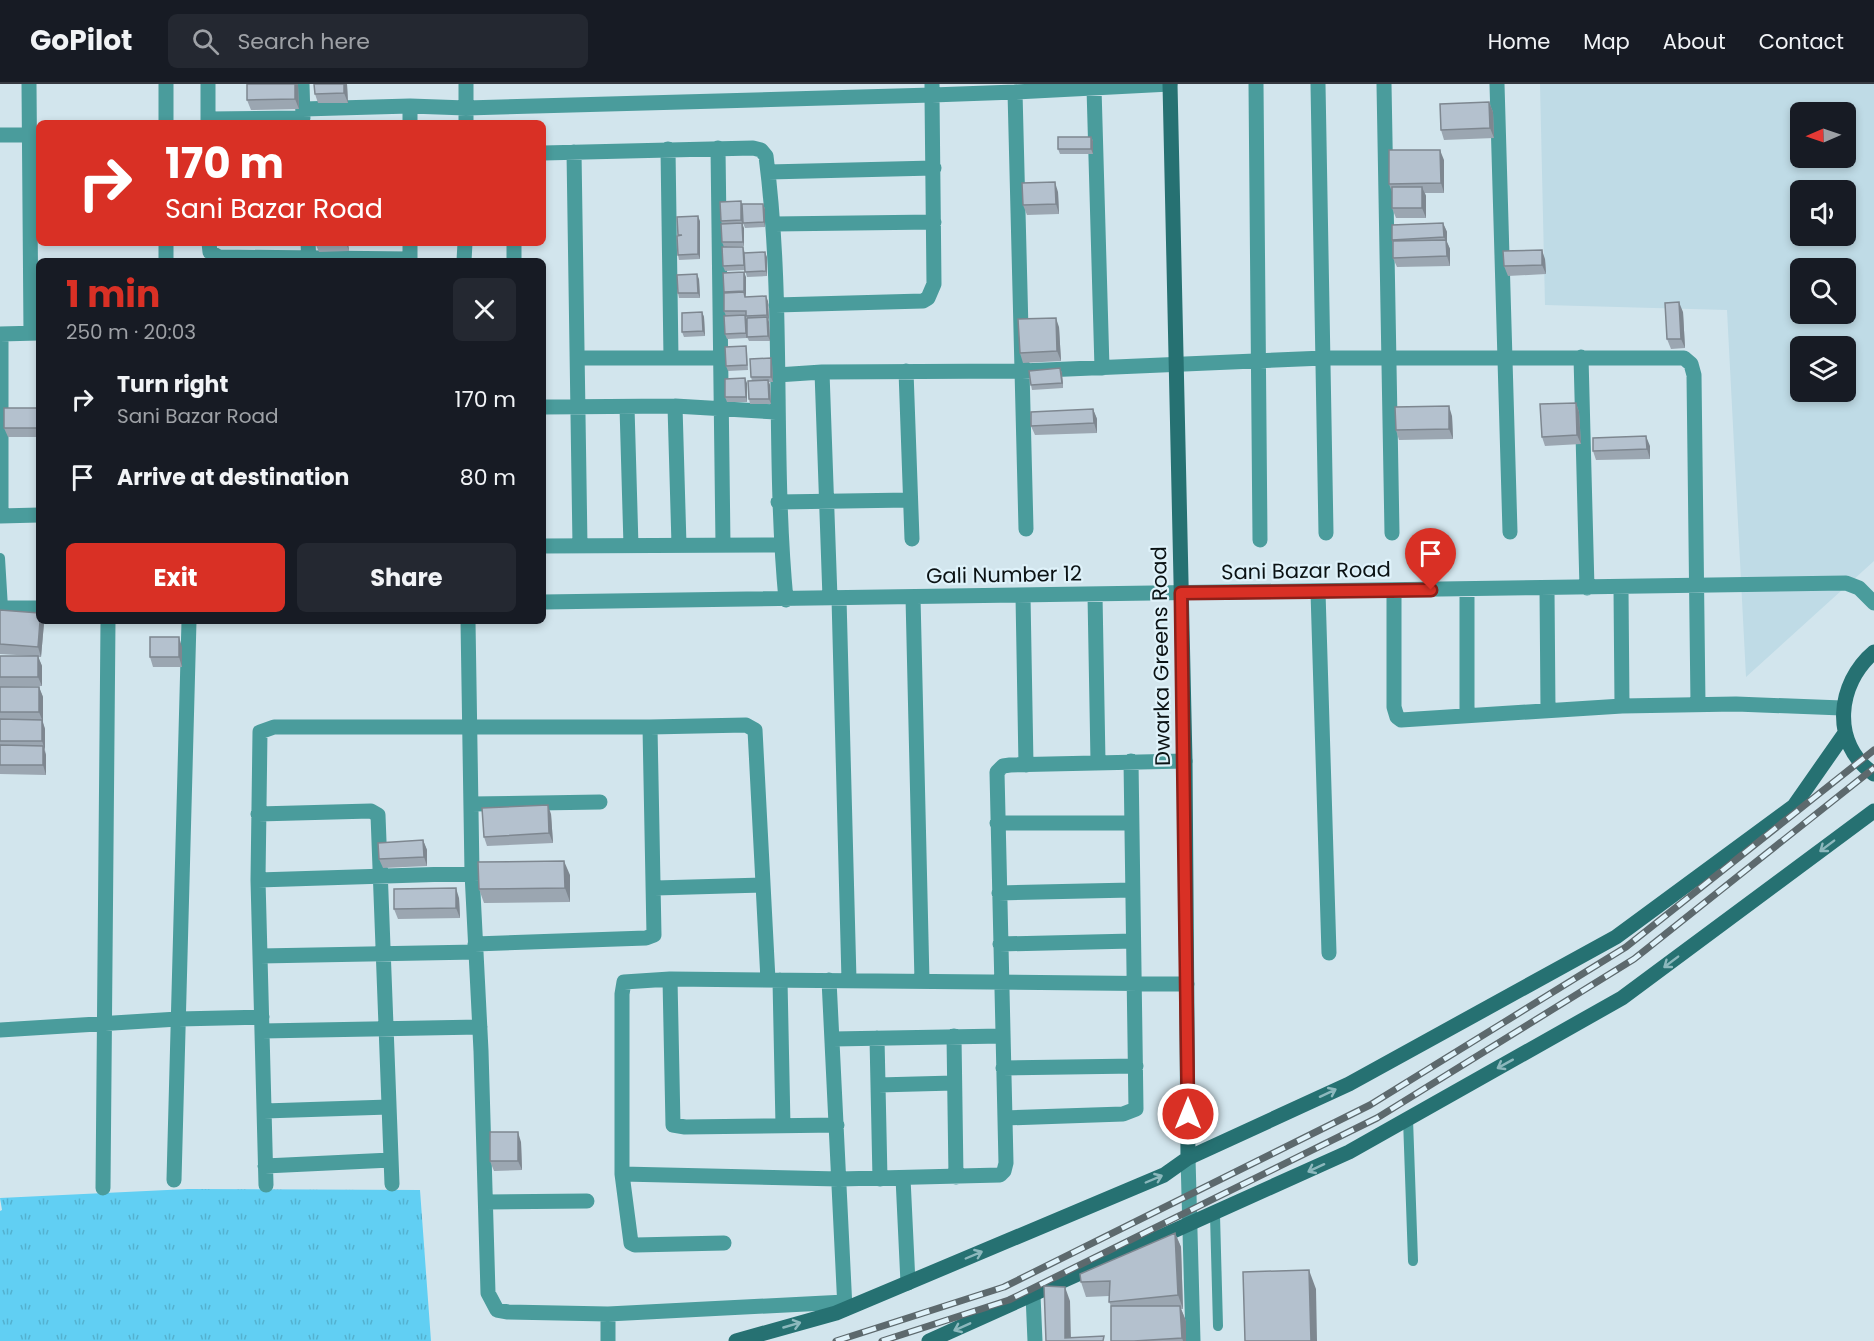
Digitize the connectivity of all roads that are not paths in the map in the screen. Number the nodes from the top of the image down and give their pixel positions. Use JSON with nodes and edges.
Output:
{"nodes":[{"id":1,"x":29,"y":84,"type":"edge"},
{"id":2,"x":166,"y":84,"type":"edge"},
{"id":3,"x":208,"y":84,"type":"edge"},
{"id":4,"x":302,"y":84,"type":"edge"},
{"id":5,"x":466,"y":84,"type":"edge"},
{"id":6,"x":1170,"y":84,"type":"edge"},
{"id":7,"x":1256,"y":84,"type":"edge"},
{"id":8,"x":1318,"y":84,"type":"edge"},
{"id":9,"x":1384,"y":84,"type":"edge"},
{"id":10,"x":1497,"y":84,"type":"edge"},
{"id":11,"x":1094,"y":88,"type":"junction"},
{"id":12,"x":932,"y":90,"type":"edge"},
{"id":13,"x":1015,"y":92,"type":"junction"},
{"id":14,"x":410,"y":106,"type":"junction"},
{"id":15,"x":466,"y":115,"type":"edge"},
{"id":16,"x":303,"y":117,"type":"edge"},
{"id":17,"x":166,"y":120,"type":"edge"},
{"id":18,"x":208,"y":120,"type":"edge"},
{"id":19,"x":232,"y":120,"type":"edge"},
{"id":20,"x":410,"y":120,"type":"edge"},
{"id":21,"x":0,"y":135,"type":"edge"},
{"id":22,"x":34,"y":135,"type":"edge"},
{"id":23,"x":718,"y":148,"type":"junction"},
{"id":24,"x":668,"y":149,"type":"junction"},
{"id":25,"x":574,"y":152,"type":"junction"},
{"id":26,"x":546,"y":153,"type":"edge"},
{"id":27,"x":934,"y":168,"type":"junction"},
{"id":28,"x":768,"y":171,"type":"junction"},
{"id":29,"x":934,"y":222,"type":"junction"},
{"id":30,"x":774,"y":224,"type":"junction"},
{"id":31,"x":209,"y":246,"type":"edge"},
{"id":32,"x":410,"y":254,"type":"edge"},
{"id":33,"x":249,"y":258,"type":"edge"},
{"id":34,"x":343,"y":258,"type":"edge"},
{"id":35,"x":776,"y":305,"type":"junction"},
{"id":36,"x":35,"y":333,"type":"edge"},
{"id":37,"x":1,"y":334,"type":"edge"},
{"id":38,"x":1581,"y":357,"type":"junction"},
{"id":39,"x":578,"y":358,"type":"junction"},
{"id":40,"x":671,"y":358,"type":"junction"},
{"id":41,"x":720,"y":358,"type":"junction"},
{"id":42,"x":1324,"y":358,"type":"junction"},
{"id":43,"x":1390,"y":358,"type":"junction"},
{"id":44,"x":1507,"y":358,"type":"junction"},
{"id":45,"x":1260,"y":361,"type":"junction"},
{"id":46,"x":1177,"y":365,"type":"junction"},
{"id":47,"x":1102,"y":368,"type":"junction"},
{"id":48,"x":906,"y":371,"type":"junction"},
{"id":49,"x":1022,"y":371,"type":"junction"},
{"id":50,"x":822,"y":372,"type":"junction"},
{"id":51,"x":777,"y":375,"type":"junction"},
{"id":52,"x":675,"y":406,"type":"junction"},
{"id":53,"x":546,"y":407,"type":"edge"},
{"id":54,"x":627,"y":407,"type":"junction"},
{"id":55,"x":579,"y":408,"type":"junction"},
{"id":56,"x":720,"y":410,"type":"junction"},
{"id":57,"x":776,"y":412,"type":"junction"},
{"id":58,"x":910,"y":500,"type":"junction"},
{"id":59,"x":826,"y":501,"type":"junction"},
{"id":60,"x":778,"y":502,"type":"junction"},
{"id":61,"x":36,"y":515,"type":"edge"},
{"id":62,"x":0,"y":516,"type":"edge"},
{"id":63,"x":1026,"y":529,"type":"dead end"},
{"id":64,"x":1510,"y":532,"type":"dead end"},
{"id":65,"x":1326,"y":533,"type":"dead end"},
{"id":66,"x":1392,"y":533,"type":"dead end"},
{"id":67,"x":912,"y":539,"type":"dead end"},
{"id":68,"x":1260,"y":540,"type":"dead end"},
{"id":69,"x":679,"y":545,"type":"junction"},
{"id":70,"x":723,"y":545,"type":"junction"},
{"id":71,"x":781,"y":545,"type":"junction"},
{"id":72,"x":546,"y":546,"type":"edge"},
{"id":73,"x":580,"y":546,"type":"junction"},
{"id":74,"x":631,"y":546,"type":"junction"},
{"id":75,"x":0,"y":558,"type":"edge"},
{"id":76,"x":1697,"y":587,"type":"junction"},
{"id":77,"x":1587,"y":588,"type":"junction"},
{"id":78,"x":1621,"y":588,"type":"junction"},
{"id":79,"x":1547,"y":589,"type":"junction"},
{"id":80,"x":1467,"y":590,"type":"junction"},
{"id":81,"x":1394,"y":591,"type":"junction"},
{"id":82,"x":1318,"y":592,"type":"junction"},
{"id":83,"x":1181,"y":593,"type":"junction"},
{"id":84,"x":1095,"y":595,"type":"junction"},
{"id":85,"x":1023,"y":596,"type":"junction"},
{"id":86,"x":913,"y":597,"type":"junction"},
{"id":87,"x":834,"y":598,"type":"junction"},
{"id":88,"x":786,"y":600,"type":"junction"},
{"id":89,"x":546,"y":602,"type":"edge"},
{"id":90,"x":1874,"y":603,"type":"edge"},
{"id":91,"x":2,"y":608,"type":"edge"},
{"id":92,"x":36,"y":608,"type":"edge"},
{"id":93,"x":108,"y":624,"type":"edge"},
{"id":94,"x":189,"y":624,"type":"edge"},
{"id":95,"x":468,"y":624,"type":"edge"},
{"id":96,"x":1874,"y":652,"type":"edge"},
{"id":97,"x":1698,"y":704,"type":"junction"},
{"id":98,"x":1622,"y":706,"type":"junction"},
{"id":99,"x":1842,"y":708,"type":"junction"},
{"id":100,"x":1548,"y":710,"type":"junction"},
{"id":101,"x":1467,"y":716,"type":"junction"},
{"id":102,"x":471,"y":727,"type":"junction"},
{"id":103,"x":650,"y":727,"type":"junction"},
{"id":104,"x":1845,"y":734,"type":"junction"},
{"id":105,"x":1131,"y":761,"type":"junction"},
{"id":106,"x":1185,"y":761,"type":"junction"},
{"id":107,"x":1098,"y":762,"type":"junction"},
{"id":108,"x":1026,"y":765,"type":"junction"},
{"id":109,"x":1874,"y":774,"type":"edge"},
{"id":110,"x":600,"y":802,"type":"dead end"},
{"id":111,"x":471,"y":804,"type":"junction"},
{"id":112,"x":1874,"y":811,"type":"edge"},
{"id":113,"x":258,"y":814,"type":"junction"},
{"id":114,"x":997,"y":823,"type":"junction"},
{"id":115,"x":1131,"y":823,"type":"junction"},
{"id":116,"x":495,"y":872,"type":"edge"},
{"id":117,"x":472,"y":873,"type":"junction"},
{"id":118,"x":381,"y":876,"type":"junction"},
{"id":119,"x":258,"y":880,"type":"junction"},
{"id":120,"x":763,"y":885,"type":"junction"},
{"id":121,"x":655,"y":888,"type":"junction"},
{"id":122,"x":1132,"y":890,"type":"junction"},
{"id":123,"x":999,"y":893,"type":"junction"},
{"id":124,"x":1133,"y":941,"type":"junction"},
{"id":125,"x":1000,"y":944,"type":"junction"},
{"id":126,"x":475,"y":948,"type":"junction"},
{"id":127,"x":1329,"y":953,"type":"dead end"},
{"id":128,"x":383,"y":954,"type":"junction"},
{"id":129,"x":260,"y":956,"type":"junction"},
{"id":130,"x":670,"y":979,"type":"junction"},
{"id":131,"x":774,"y":980,"type":"junction"},
{"id":132,"x":830,"y":980,"type":"junction"},
{"id":133,"x":849,"y":980,"type":"junction"},
{"id":134,"x":922,"y":981,"type":"junction"},
{"id":135,"x":1001,"y":982,"type":"junction"},
{"id":136,"x":1133,"y":983,"type":"junction"},
{"id":137,"x":1187,"y":984,"type":"junction"},
{"id":138,"x":178,"y":1019,"type":"junction"},
{"id":139,"x":105,"y":1023,"type":"junction"},
{"id":140,"x":262,"y":1024,"type":"junction"},
{"id":141,"x":480,"y":1027,"type":"junction"},
{"id":142,"x":386,"y":1029,"type":"junction"},
{"id":143,"x":0,"y":1030,"type":"edge"},
{"id":144,"x":954,"y":1036,"type":"junction"},
{"id":145,"x":1002,"y":1036,"type":"junction"},
{"id":146,"x":877,"y":1038,"type":"junction"},
{"id":147,"x":833,"y":1039,"type":"junction"},
{"id":148,"x":1136,"y":1066,"type":"junction"},
{"id":149,"x":1003,"y":1068,"type":"junction"},
{"id":150,"x":954,"y":1083,"type":"junction"},
{"id":151,"x":878,"y":1085,"type":"junction"},
{"id":152,"x":389,"y":1107,"type":"junction"},
{"id":153,"x":264,"y":1112,"type":"junction"},
{"id":154,"x":1005,"y":1118,"type":"junction"},
{"id":155,"x":1408,"y":1119,"type":"junction"},
{"id":156,"x":837,"y":1125,"type":"junction"},
{"id":157,"x":783,"y":1126,"type":"junction"},
{"id":158,"x":1188,"y":1158,"type":"junction"},
{"id":159,"x":391,"y":1160,"type":"junction"},
{"id":160,"x":266,"y":1167,"type":"junction"},
{"id":161,"x":622,"y":1174,"type":"junction"},
{"id":162,"x":956,"y":1177,"type":"junction"},
{"id":163,"x":903,"y":1178,"type":"junction"},
{"id":164,"x":839,"y":1179,"type":"junction"},
{"id":165,"x":880,"y":1179,"type":"junction"},
{"id":166,"x":174,"y":1180,"type":"dead end"},
{"id":167,"x":392,"y":1184,"type":"dead end"},
{"id":168,"x":266,"y":1185,"type":"dead end"},
{"id":169,"x":104,"y":1188,"type":"dead end"},
{"id":170,"x":587,"y":1201,"type":"dead end"},
{"id":171,"x":486,"y":1202,"type":"junction"},
{"id":172,"x":1215,"y":1215,"type":"junction"},
{"id":173,"x":1188,"y":1227,"type":"junction"},
{"id":174,"x":724,"y":1243,"type":"dead end"},
{"id":175,"x":1413,"y":1261,"type":"dead end"},
{"id":176,"x":908,"y":1283,"type":"junction"},
{"id":177,"x":1033,"y":1295,"type":"junction"},
{"id":178,"x":845,"y":1306,"type":"junction"},
{"id":179,"x":608,"y":1314,"type":"junction"},
{"id":180,"x":1218,"y":1326,"type":"dead end"},
{"id":181,"x":608,"y":1341,"type":"edge"},
{"id":182,"x":736,"y":1341,"type":"edge"},
{"id":183,"x":929,"y":1341,"type":"edge"},
{"id":184,"x":1035,"y":1341,"type":"edge"},
{"id":185,"x":1193,"y":1341,"type":"edge"}],
"edges":[{"from":1,"to":22,"type":"street"},
{"from":2,"to":17,"type":"street"},
{"from":3,"to":18,"type":"street"},
{"from":4,"to":16,"type":"street"},
{"from":5,"to":15,"type":"street"},
{"from":6,"to":11,"type":"street"},
{"from":6,"to":46,"type":"street","name":"Dwarka Greens Road"},
{"from":7,"to":45,"type":"street"},
{"from":8,"to":42,"type":"street"},
{"from":9,"to":43,"type":"street"},
{"from":10,"to":44,"type":"street"},
{"from":11,"to":13,"type":"street"},
{"from":11,"to":47,"type":"street"},
{"from":12,"to":13,"type":"street"},
{"from":12,"to":15,"type":"street"},
{"from":12,"to":27,"type":"street"},
{"from":13,"to":49,"type":"street"},
{"from":14,"to":15,"type":"street"},
{"from":14,"to":16,"type":"street"},
{"from":14,"to":20,"type":"street"},
{"from":16,"to":19,"type":"street"},
{"from":21,"to":22,"type":"street"},
{"from":22,"to":36,"type":"street"},
{"from":23,"to":24,"type":"street"},
{"from":23,"to":28,"type":"street"},
{"from":23,"to":41,"type":"street"},
{"from":24,"to":25,"type":"street"},
{"from":24,"to":40,"type":"street"},
{"from":25,"to":26,"type":"street"},
{"from":25,"to":39,"type":"street"},
{"from":27,"to":28,"type":"street"},
{"from":27,"to":29,"type":"street"},
{"from":28,"to":30,"type":"street"},
{"from":29,"to":30,"type":"street"},
{"from":29,"to":35,"type":"street"},
{"from":30,"to":35,"type":"street"},
{"from":31,"to":33,"type":"street"},
{"from":32,"to":34,"type":"street"},
{"from":35,"to":51,"type":"street"},
{"from":36,"to":37,"type":"street"},
{"from":37,"to":62,"type":"street"},
{"from":38,"to":44,"type":"street"},
{"from":38,"to":76,"type":"street"},
{"from":38,"to":77,"type":"street"},
{"from":39,"to":40,"type":"street"},
{"from":39,"to":55,"type":"street"},
{"from":40,"to":41,"type":"street"},
{"from":41,"to":56,"type":"street"},
{"from":42,"to":43,"type":"street"},
{"from":42,"to":45,"type":"street"},
{"from":42,"to":65,"type":"street"},
{"from":43,"to":44,"type":"street"},
{"from":43,"to":66,"type":"street"},
{"from":44,"to":64,"type":"street"},
{"from":45,"to":46,"type":"street"},
{"from":45,"to":68,"type":"street"},
{"from":46,"to":47,"type":"street"},
{"from":46,"to":83,"type":"street","name":"Dwarka Greens Road"},
{"from":47,"to":49,"type":"street"},
{"from":48,"to":49,"type":"street"},
{"from":48,"to":50,"type":"street"},
{"from":48,"to":58,"type":"street"},
{"from":49,"to":63,"type":"street"},
{"from":50,"to":51,"type":"street"},
{"from":50,"to":59,"type":"street"},
{"from":51,"to":57,"type":"street"},
{"from":52,"to":54,"type":"street"},
{"from":52,"to":56,"type":"street"},
{"from":52,"to":69,"type":"street"},
{"from":53,"to":55,"type":"street"},
{"from":54,"to":55,"type":"street"},
{"from":54,"to":74,"type":"street"},
{"from":55,"to":73,"type":"street"},
{"from":56,"to":57,"type":"street"},
{"from":56,"to":70,"type":"street"},
{"from":57,"to":60,"type":"street"},
{"from":58,"to":59,"type":"street"},
{"from":58,"to":67,"type":"street"},
{"from":59,"to":60,"type":"street"},
{"from":59,"to":87,"type":"street"},
{"from":60,"to":71,"type":"street"},
{"from":61,"to":62,"type":"street"},
{"from":69,"to":70,"type":"street"},
{"from":69,"to":74,"type":"street"},
{"from":70,"to":71,"type":"street"},
{"from":71,"to":88,"type":"street"},
{"from":72,"to":73,"type":"street"},
{"from":73,"to":74,"type":"street"},
{"from":75,"to":91,"type":"lane"},
{"from":76,"to":78,"type":"street","name":"Sani Bazar Road"},
{"from":76,"to":90,"type":"street","name":"Sani Bazar Road"},
{"from":76,"to":97,"type":"street"},
{"from":77,"to":78,"type":"street","name":"Sani Bazar Road"},
{"from":77,"to":79,"type":"street","name":"Sani Bazar Road"},
{"from":78,"to":98,"type":"street"},
{"from":79,"to":80,"type":"street","name":"Sani Bazar Road"},
{"from":79,"to":100,"type":"street"},
{"from":80,"to":81,"type":"street","name":"Sani Bazar Road"},
{"from":80,"to":101,"type":"street"},
{"from":81,"to":82,"type":"street","name":"Sani Bazar Road"},
{"from":81,"to":101,"type":"street"},
{"from":82,"to":83,"type":"street","name":"Sani Bazar Road"},
{"from":82,"to":127,"type":"street"},
{"from":83,"to":84,"type":"street","name":"Sani Bazar Road"},
{"from":83,"to":106,"type":"street","name":"Dwarka Greens Road"},
{"from":84,"to":85,"type":"street","name":"Gali Number 12"},
{"from":84,"to":107,"type":"street"},
{"from":85,"to":86,"type":"street","name":"Gali Number 12"},
{"from":85,"to":108,"type":"street"},
{"from":86,"to":87,"type":"street","name":"Gali Number 12"},
{"from":86,"to":134,"type":"street"},
{"from":87,"to":88,"type":"street","name":"Gali Number 12"},
{"from":87,"to":133,"type":"street"},
{"from":88,"to":89,"type":"street","name":"Gali Number 12"},
{"from":91,"to":92,"type":"street"},
{"from":93,"to":139,"type":"street"},
{"from":94,"to":138,"type":"street"},
{"from":95,"to":102,"type":"street"},
{"from":96,"to":99,"type":"street"},
{"from":97,"to":98,"type":"street"},
{"from":97,"to":99,"type":"street"},
{"from":98,"to":100,"type":"street"},
{"from":99,"to":104,"type":"street"},
{"from":100,"to":101,"type":"street"},
{"from":102,"to":103,"type":"street"},
{"from":102,"to":111,"type":"street"},
{"from":102,"to":113,"type":"street"},
{"from":103,"to":120,"type":"street"},
{"from":103,"to":121,"type":"street"},
{"from":104,"to":109,"type":"street"},
{"from":158,"to":104,"type":"street","one_way":true},
{"from":105,"to":106,"type":"street"},
{"from":105,"to":107,"type":"street"},
{"from":105,"to":115,"type":"street"},
{"from":106,"to":137,"type":"street","name":"Dwarka Greens Road"},
{"from":107,"to":108,"type":"street"},
{"from":108,"to":114,"type":"street"},
{"from":110,"to":111,"type":"street"},
{"from":111,"to":117,"type":"street"},
{"from":112,"to":155,"type":"street","one_way":true},
{"from":113,"to":118,"type":"street"},
{"from":113,"to":119,"type":"street"},
{"from":114,"to":115,"type":"street"},
{"from":114,"to":123,"type":"street"},
{"from":115,"to":122,"type":"street"},
{"from":116,"to":117,"type":"street"},
{"from":117,"to":118,"type":"street"},
{"from":117,"to":126,"type":"street"},
{"from":118,"to":119,"type":"street"},
{"from":118,"to":128,"type":"street"},
{"from":119,"to":129,"type":"street"},
{"from":120,"to":121,"type":"street"},
{"from":120,"to":131,"type":"street"},
{"from":121,"to":126,"type":"street"},
{"from":122,"to":123,"type":"street"},
{"from":122,"to":124,"type":"street"},
{"from":123,"to":125,"type":"street"},
{"from":124,"to":125,"type":"street"},
{"from":124,"to":136,"type":"street"},
{"from":125,"to":135,"type":"street"},
{"from":126,"to":128,"type":"street"},
{"from":126,"to":141,"type":"street"},
{"from":128,"to":129,"type":"street"},
{"from":128,"to":142,"type":"street"},
{"from":129,"to":140,"type":"street"},
{"from":130,"to":131,"type":"street"},
{"from":130,"to":157,"type":"street"},
{"from":130,"to":161,"type":"street"},
{"from":131,"to":132,"type":"street"},
{"from":131,"to":157,"type":"street"},
{"from":132,"to":133,"type":"street"},
{"from":132,"to":147,"type":"street"},
{"from":133,"to":134,"type":"street"},
{"from":134,"to":135,"type":"street"},
{"from":135,"to":136,"type":"street"},
{"from":135,"to":145,"type":"street"},
{"from":136,"to":137,"type":"street"},
{"from":136,"to":148,"type":"street"},
{"from":137,"to":158,"type":"street","name":"Dwarka Greens Road"},
{"from":138,"to":139,"type":"street"},
{"from":138,"to":140,"type":"street"},
{"from":138,"to":166,"type":"street"},
{"from":139,"to":143,"type":"street"},
{"from":139,"to":169,"type":"street"},
{"from":140,"to":142,"type":"street"},
{"from":140,"to":153,"type":"street"},
{"from":141,"to":142,"type":"street"},
{"from":141,"to":171,"type":"street"},
{"from":142,"to":152,"type":"street"},
{"from":144,"to":145,"type":"street"},
{"from":144,"to":146,"type":"street"},
{"from":144,"to":150,"type":"street"},
{"from":145,"to":149,"type":"street"},
{"from":146,"to":147,"type":"street"},
{"from":146,"to":151,"type":"street"},
{"from":147,"to":156,"type":"street"},
{"from":148,"to":149,"type":"street"},
{"from":148,"to":154,"type":"street"},
{"from":149,"to":154,"type":"street"},
{"from":150,"to":151,"type":"street"},
{"from":150,"to":162,"type":"street"},
{"from":151,"to":165,"type":"street"},
{"from":152,"to":153,"type":"street"},
{"from":152,"to":159,"type":"street"},
{"from":153,"to":160,"type":"street"},
{"from":154,"to":162,"type":"street"},
{"from":155,"to":172,"type":"street","one_way":true},
{"from":155,"to":175,"type":"lane"},
{"from":156,"to":157,"type":"street"},
{"from":156,"to":164,"type":"street"},
{"from":158,"to":173,"type":"street","name":"Dwarka Greens Road"},
{"from":176,"to":158,"type":"street","one_way":true},
{"from":159,"to":160,"type":"street"},
{"from":159,"to":167,"type":"street"},
{"from":160,"to":168,"type":"street"},
{"from":161,"to":164,"type":"street"},
{"from":161,"to":174,"type":"street"},
{"from":162,"to":163,"type":"street"},
{"from":163,"to":165,"type":"street"},
{"from":163,"to":176,"type":"street"},
{"from":164,"to":165,"type":"street"},
{"from":164,"to":178,"type":"street"},
{"from":170,"to":171,"type":"street"},
{"from":171,"to":179,"type":"street"},
{"from":172,"to":173,"type":"street"},
{"from":172,"to":180,"type":"lane"},
{"from":173,"to":177,"type":"street"},
{"from":173,"to":185,"type":"street","name":"Dwarka Greens Road"},
{"from":176,"to":178,"type":"street"},
{"from":177,"to":183,"type":"street","one_way":true},
{"from":177,"to":184,"type":"street"},
{"from":178,"to":179,"type":"street"},
{"from":182,"to":178,"type":"street","one_way":true},
{"from":179,"to":181,"type":"street"}]}
